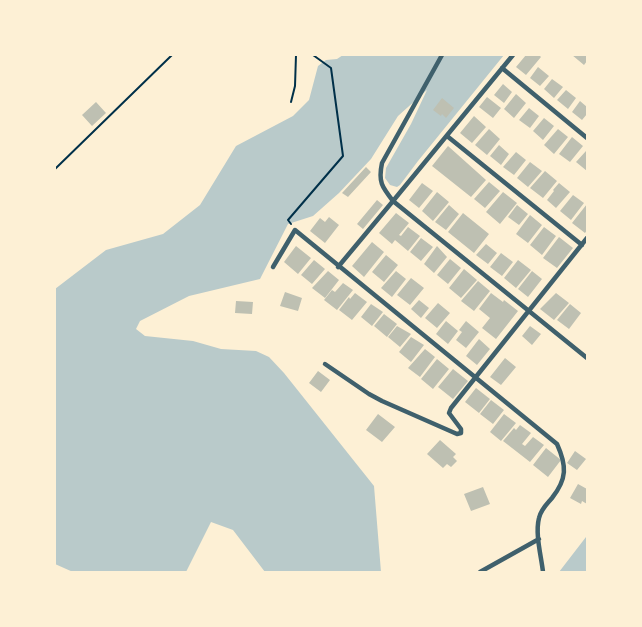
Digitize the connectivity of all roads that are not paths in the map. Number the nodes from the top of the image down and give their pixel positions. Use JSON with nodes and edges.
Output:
{"nodes":[{"id":1,"x":442,"y":55,"type":"edge"},
{"id":2,"x":513,"y":55,"type":"edge"},
{"id":3,"x":502,"y":68,"type":"junction"},
{"id":4,"x":447,"y":136,"type":"junction"},
{"id":5,"x":587,"y":138,"type":"edge"},
{"id":6,"x":393,"y":201,"type":"junction"},
{"id":7,"x":587,"y":238,"type":"edge"},
{"id":8,"x":582,"y":244,"type":"junction"},
{"id":9,"x":273,"y":267,"type":"dead end"},
{"id":10,"x":338,"y":267,"type":"junction"},
{"id":11,"x":529,"y":310,"type":"junction"},
{"id":12,"x":587,"y":358,"type":"edge"},
{"id":13,"x":325,"y":364,"type":"dead end"},
{"id":14,"x":475,"y":378,"type":"junction"},
{"id":15,"x":539,"y":538,"type":"junction"},
{"id":16,"x":480,"y":572,"type":"edge"},
{"id":17,"x":543,"y":572,"type":"edge"}],
"edges":[{"from":1,"to":6,"type":"street"},
{"from":2,"to":3,"type":"street"},
{"from":3,"to":4,"type":"street"},
{"from":3,"to":5,"type":"street"},
{"from":4,"to":6,"type":"street"},
{"from":4,"to":8,"type":"street"},
{"from":6,"to":10,"type":"street"},
{"from":6,"to":11,"type":"street"},
{"from":7,"to":8,"type":"street"},
{"from":8,"to":11,"type":"street"},
{"from":9,"to":10,"type":"street"},
{"from":10,"to":14,"type":"street"},
{"from":11,"to":12,"type":"street"},
{"from":11,"to":14,"type":"street"},
{"from":13,"to":14,"type":"street"},
{"from":14,"to":15,"type":"street"},
{"from":15,"to":16,"type":"street"},
{"from":15,"to":17,"type":"street"}]}
